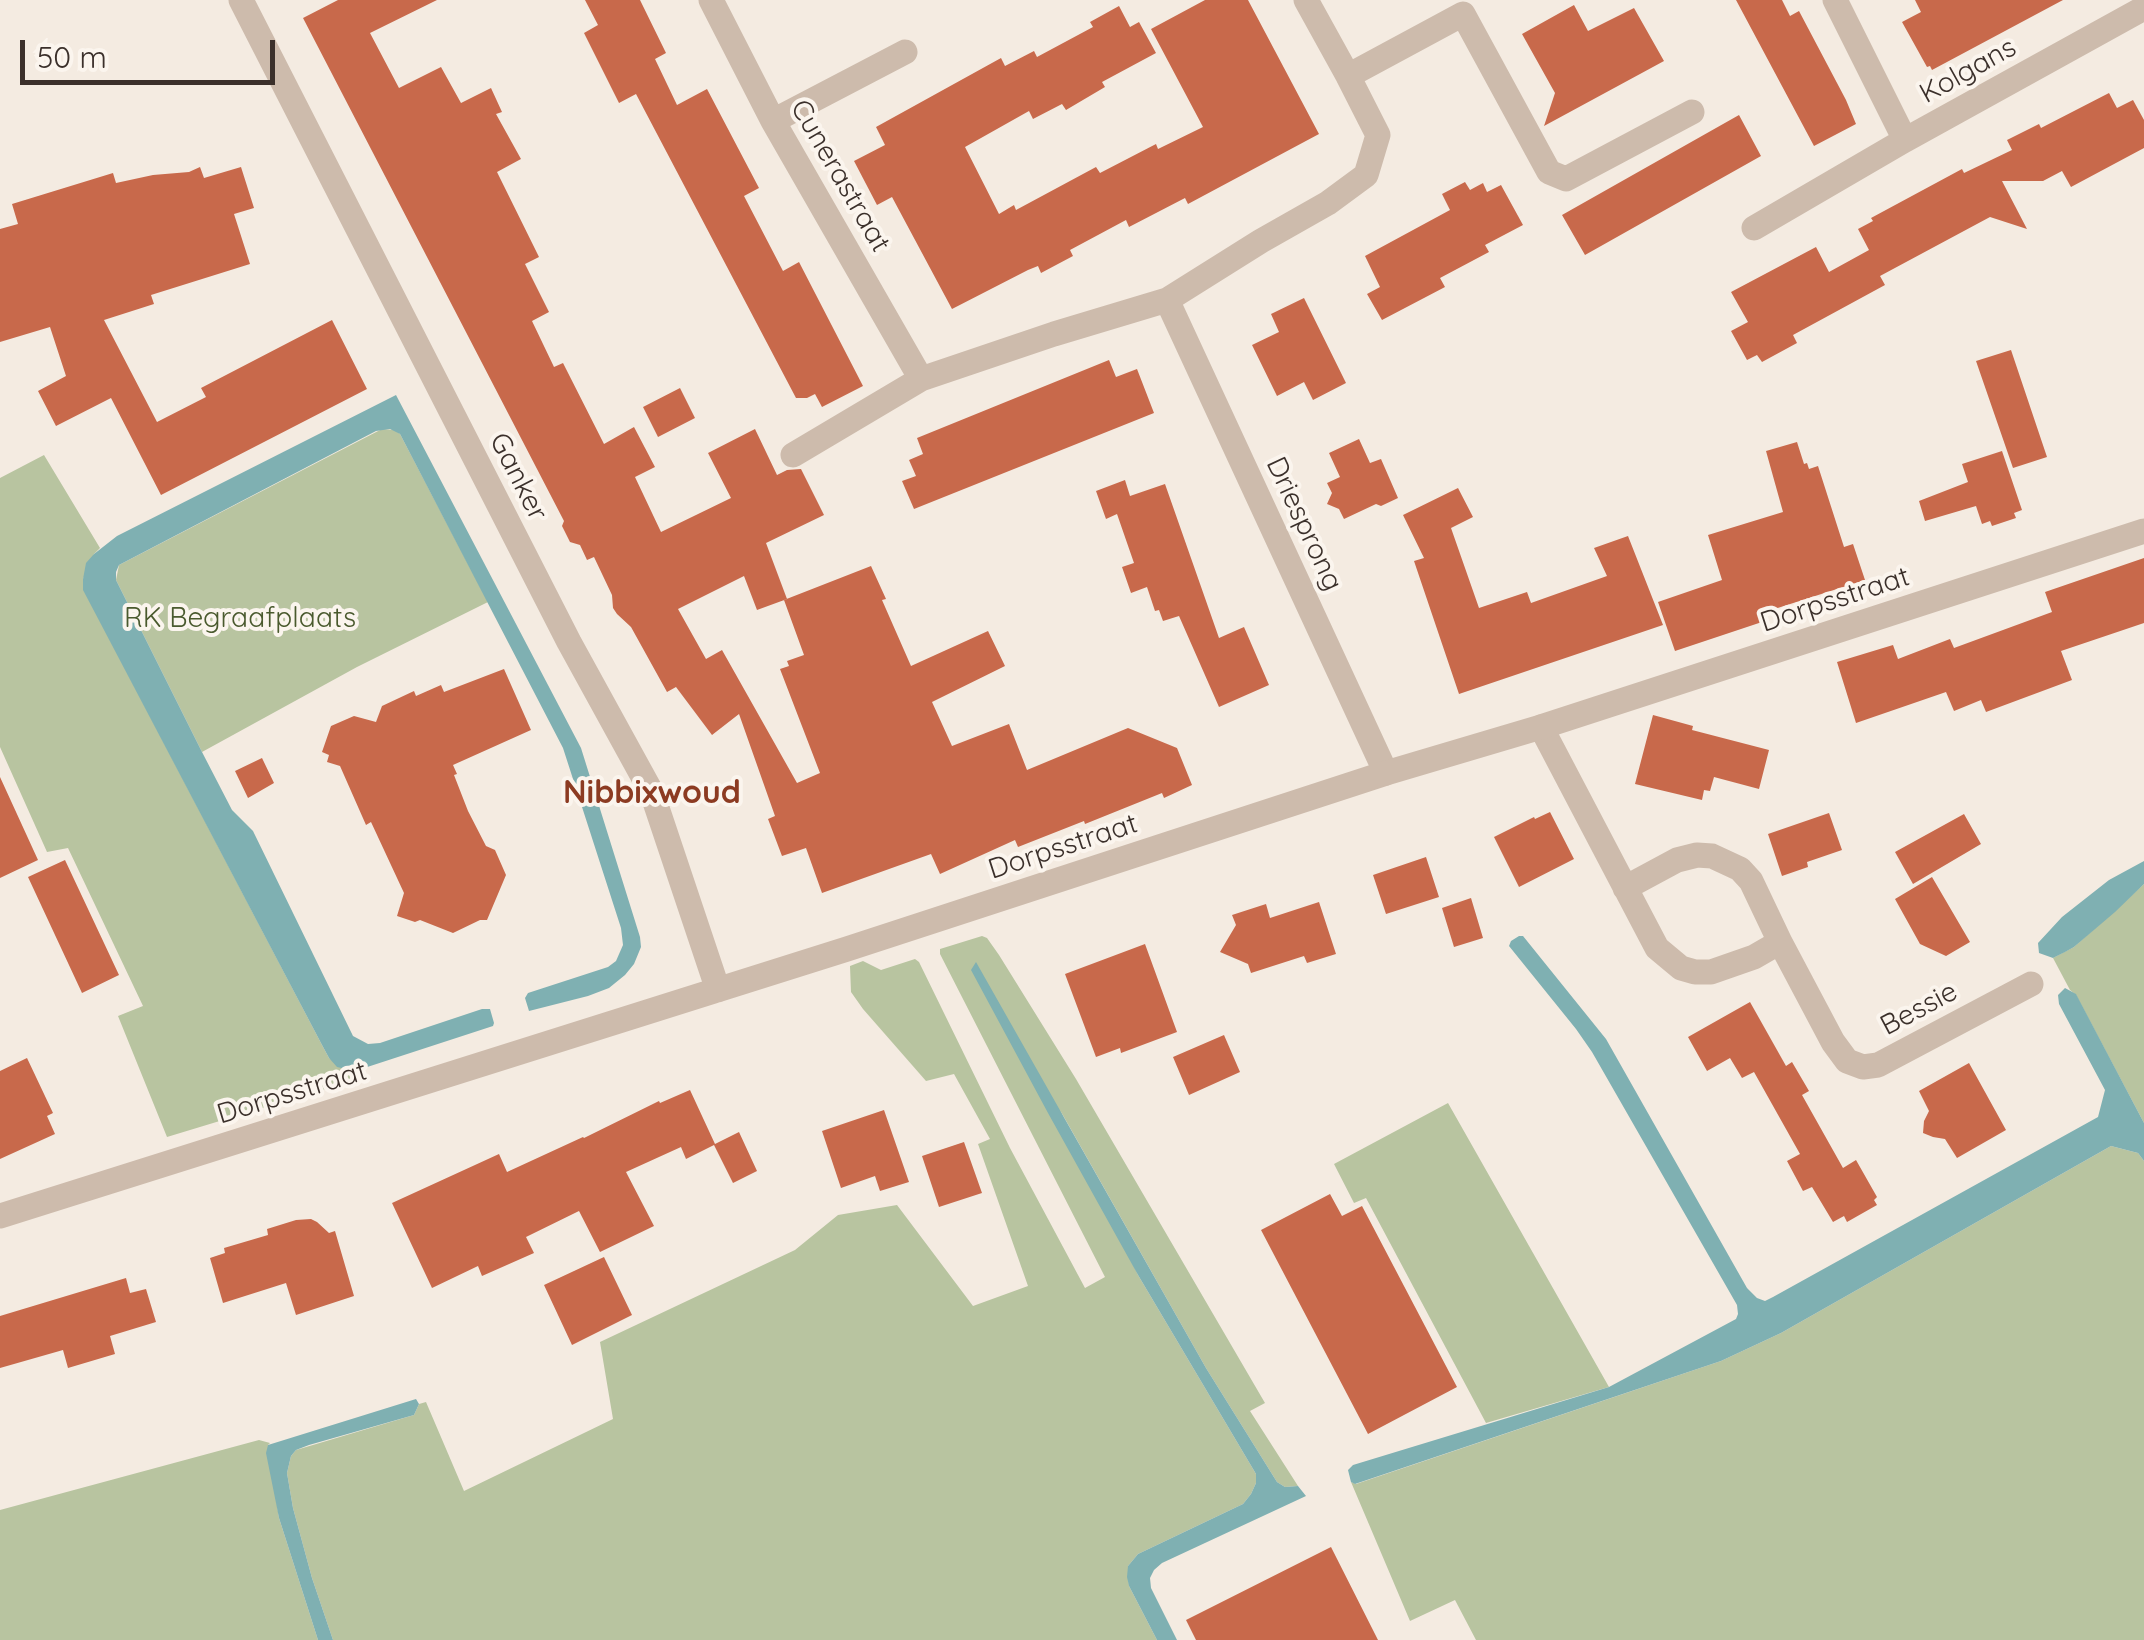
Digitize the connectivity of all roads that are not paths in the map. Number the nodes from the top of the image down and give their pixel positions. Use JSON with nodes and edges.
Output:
{"nodes":[{"id":1,"x":241,"y":0,"type":"edge"},
{"id":2,"x":710,"y":0,"type":"edge"},
{"id":3,"x":1306,"y":0,"type":"edge"},
{"id":4,"x":1835,"y":0,"type":"edge"},
{"id":5,"x":2144,"y":8,"type":"edge"},
{"id":6,"x":906,"y":52,"type":"dead end"},
{"id":7,"x":1348,"y":76,"type":"junction"},
{"id":8,"x":1692,"y":112,"type":"dead end"},
{"id":9,"x":773,"y":120,"type":"junction"},
{"id":10,"x":1905,"y":140,"type":"junction"},
{"id":11,"x":1754,"y":228,"type":"dead end"},
{"id":12,"x":1168,"y":300,"type":"junction"},
{"id":13,"x":921,"y":378,"type":"junction"},
{"id":14,"x":793,"y":456,"type":"dead end"},
{"id":15,"x":2144,"y":531,"type":"edge"},
{"id":16,"x":1541,"y":728,"type":"junction"},
{"id":17,"x":1386,"y":773,"type":"junction"},
{"id":18,"x":1625,"y":888,"type":"junction"},
{"id":19,"x":1780,"y":942,"type":"junction"},
{"id":20,"x":2031,"y":984,"type":"dead end"},
{"id":21,"x":718,"y":990,"type":"junction"},
{"id":22,"x":0,"y":1216,"type":"edge"}],
"edges":[{"from":1,"to":21,"type":"street","name":"Ganker"},
{"from":2,"to":9,"type":"street","name":"Cunerastraat"},
{"from":3,"to":7,"type":"street"},
{"from":4,"to":10,"type":"street","name":"Kolgans"},
{"from":5,"to":10,"type":"street","name":"Kolgans"},
{"from":6,"to":9,"type":"street"},
{"from":7,"to":8,"type":"street"},
{"from":7,"to":12,"type":"street"},
{"from":9,"to":13,"type":"street","name":"Cunerastraat"},
{"from":10,"to":11,"type":"street"},
{"from":12,"to":13,"type":"street"},
{"from":12,"to":17,"type":"street","name":"Driesprong"},
{"from":13,"to":14,"type":"street"},
{"from":15,"to":16,"type":"street","name":"Dorpsstraat"},
{"from":16,"to":17,"type":"street","name":"Dorpsstraat"},
{"from":16,"to":18,"type":"street"},
{"from":17,"to":21,"type":"street","name":"Dorpsstraat"},
{"from":18,"to":19,"type":"street"},
{"from":18,"to":19,"type":"street","name":"Bessie"},
{"from":19,"to":20,"type":"street","name":"Bessie"},
{"from":21,"to":22,"type":"street","name":"Dorpsstraat"}]}
